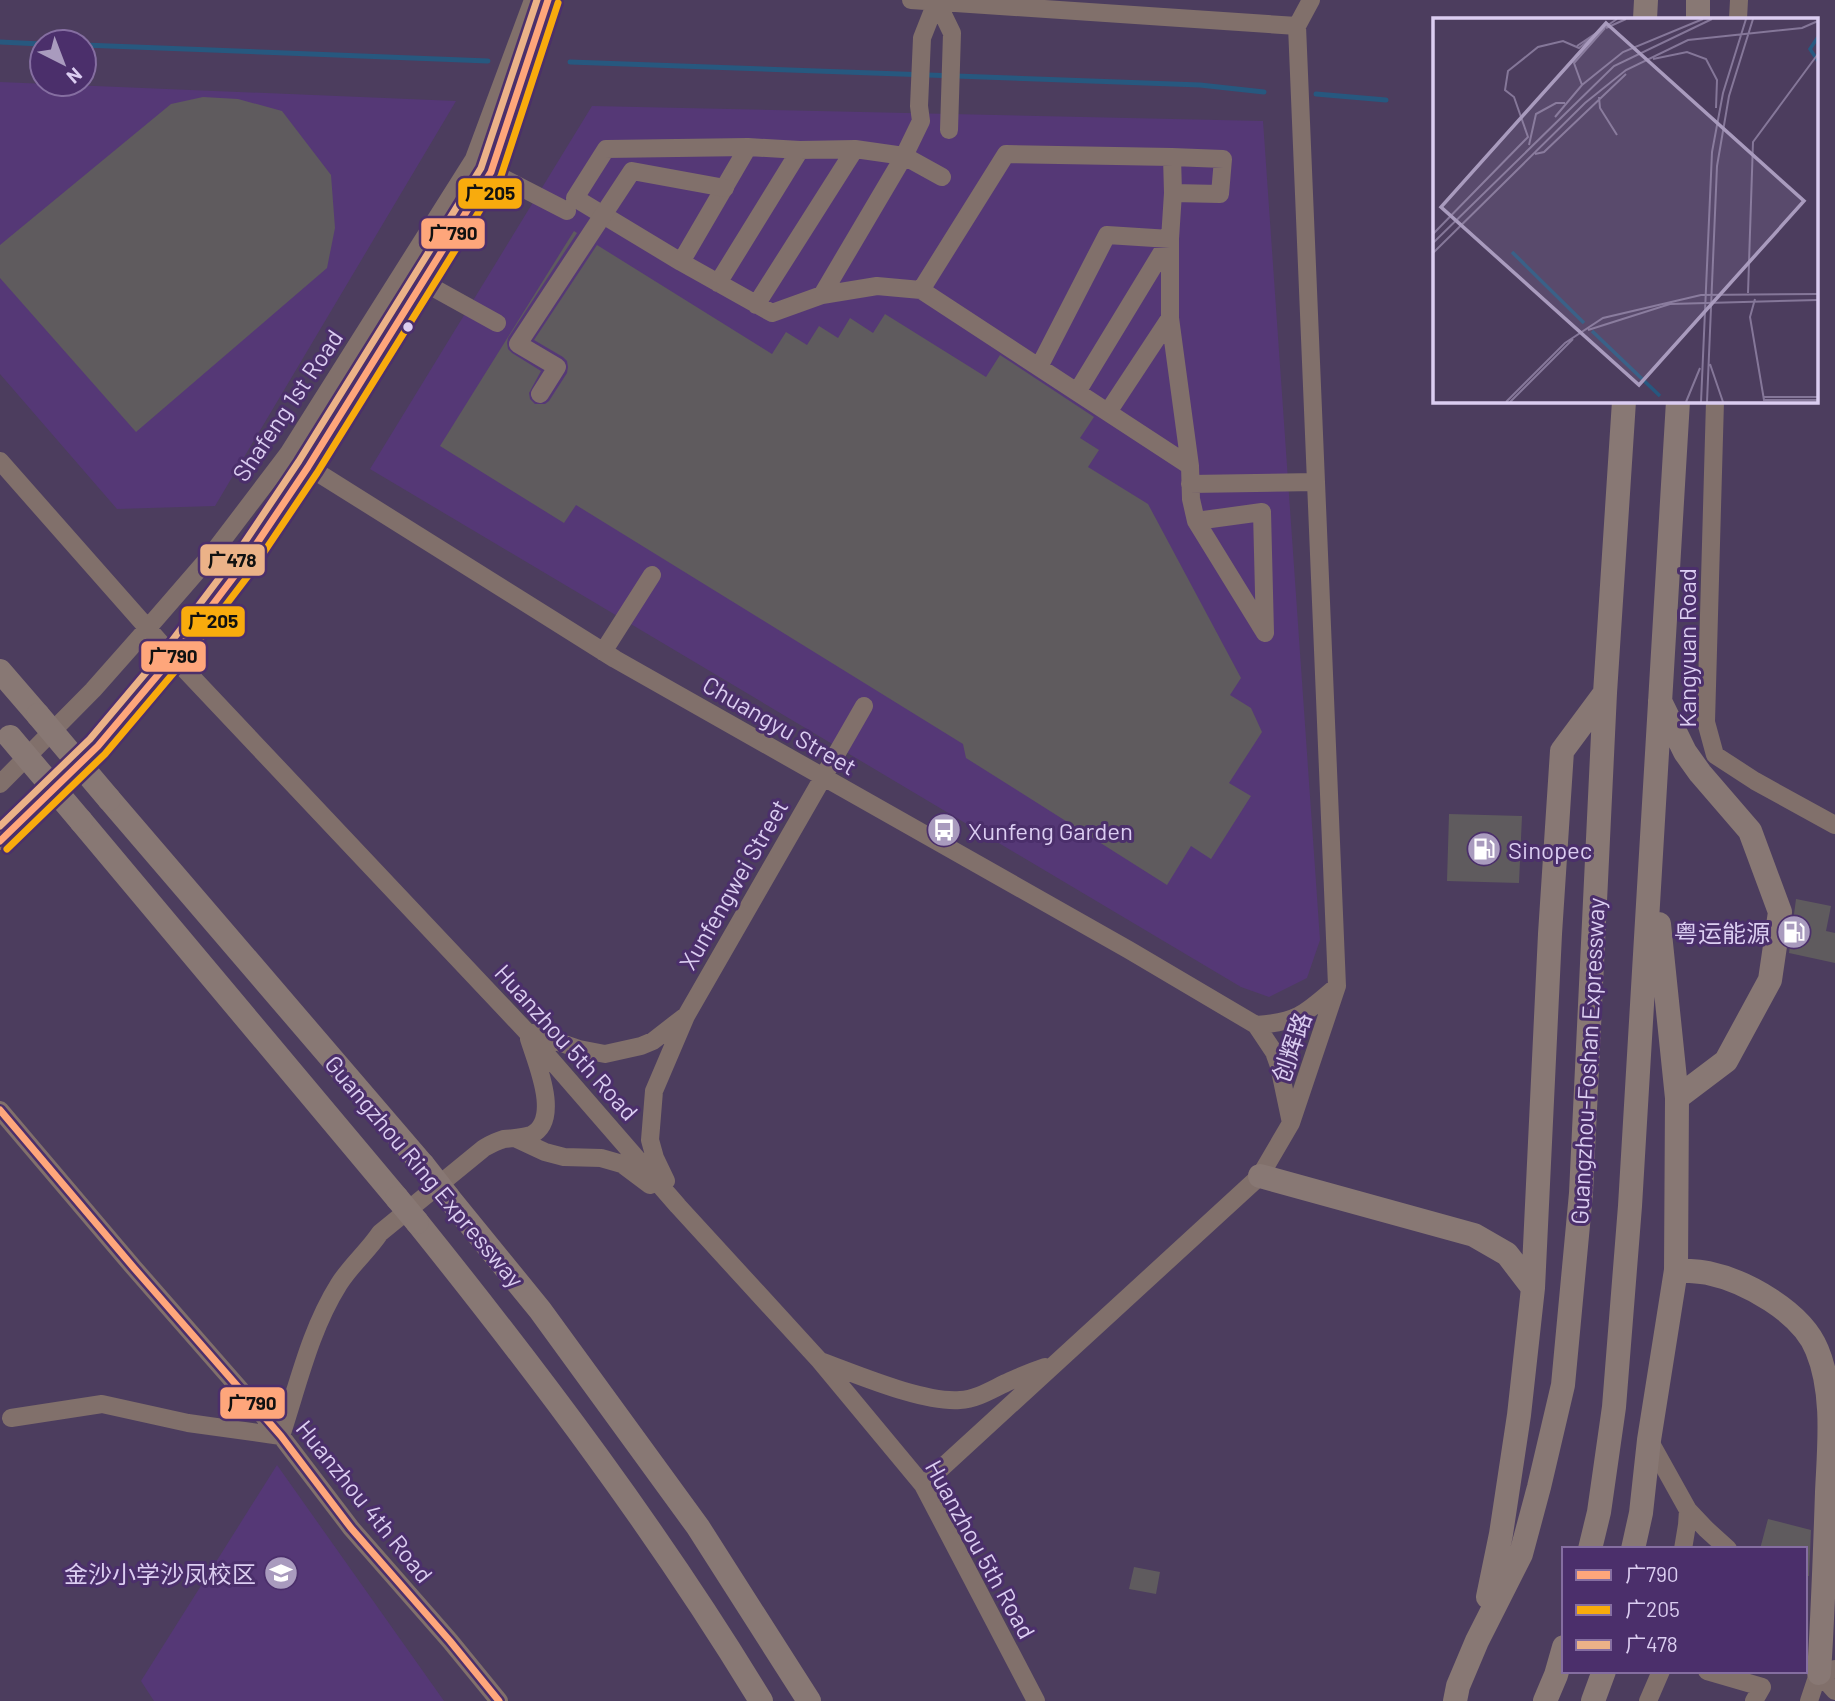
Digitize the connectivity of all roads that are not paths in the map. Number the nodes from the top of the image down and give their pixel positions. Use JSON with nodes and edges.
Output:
{"nodes":[{"id":1,"x":533,"y":0,"type":"edge"},
{"id":2,"x":548,"y":0,"type":"edge"},
{"id":3,"x":911,"y":0,"type":"edge"},
{"id":4,"x":1311,"y":0,"type":"edge"},
{"id":5,"x":1646,"y":0,"type":"edge"},
{"id":6,"x":1698,"y":0,"type":"edge"},
{"id":7,"x":1739,"y":0,"type":"edge"},
{"id":8,"x":937,"y":1,"type":"edge"},
{"id":9,"x":1645,"y":18,"type":"edge"},
{"id":10,"x":1698,"y":18,"type":"edge"},
{"id":11,"x":1738,"y":18,"type":"edge"},
{"id":12,"x":1297,"y":26,"type":"junction"},
{"id":13,"x":949,"y":130,"type":"dead end"},
{"id":14,"x":748,"y":147,"type":"junction"},
{"id":15,"x":800,"y":149,"type":"junction"},
{"id":16,"x":855,"y":149,"type":"junction"},
{"id":17,"x":904,"y":156,"type":"junction"},
{"id":18,"x":1172,"y":157,"type":"junction"},
{"id":19,"x":491,"y":172,"type":"junction"},
{"id":20,"x":942,"y":177,"type":"dead end"},
{"id":21,"x":725,"y":188,"type":"junction"},
{"id":22,"x":1173,"y":193,"type":"junction"},
{"id":23,"x":567,"y":211,"type":"dead end"},
{"id":24,"x":1170,"y":239,"type":"junction"},
{"id":25,"x":681,"y":262,"type":"junction"},
{"id":26,"x":424,"y":282,"type":"junction"},
{"id":27,"x":718,"y":283,"type":"junction"},
{"id":28,"x":921,"y":290,"type":"junction"},
{"id":29,"x":822,"y":295,"type":"junction"},
{"id":30,"x":756,"y":305,"type":"junction"},
{"id":31,"x":1170,"y":318,"type":"junction"},
{"id":32,"x":497,"y":323,"type":"dead end"},
{"id":33,"x":1039,"y":368,"type":"junction"},
{"id":34,"x":1077,"y":392,"type":"junction"},
{"id":35,"x":540,"y":394,"type":"dead end"},
{"id":36,"x":1624,"y":402,"type":"edge"},
{"id":37,"x":1678,"y":402,"type":"edge"},
{"id":38,"x":1715,"y":402,"type":"edge"},
{"id":39,"x":1108,"y":412,"type":"junction"},
{"id":40,"x":288,"y":454,"type":"junction"},
{"id":41,"x":0,"y":461,"type":"edge"},
{"id":42,"x":308,"y":467,"type":"junction"},
{"id":43,"x":1190,"y":475,"type":"junction"},
{"id":44,"x":1316,"y":482,"type":"junction"},
{"id":45,"x":1196,"y":521,"type":"junction"},
{"id":46,"x":652,"y":575,"type":"dead end"},
{"id":47,"x":147,"y":629,"type":"junction"},
{"id":48,"x":603,"y":652,"type":"junction"},
{"id":49,"x":173,"y":657,"type":"junction"},
{"id":50,"x":0,"y":671,"type":"edge"},
{"id":51,"x":1605,"y":693,"type":"junction"},
{"id":52,"x":1659,"y":699,"type":"junction"},
{"id":53,"x":864,"y":706,"type":"dead end"},
{"id":54,"x":5,"y":732,"type":"edge"},
{"id":55,"x":822,"y":777,"type":"junction"},
{"id":56,"x":0,"y":784,"type":"edge"},
{"id":57,"x":1835,"y":825,"type":"edge"},
{"id":58,"x":0,"y":841,"type":"edge"},
{"id":59,"x":1651,"y":850,"type":"junction"},
{"id":60,"x":1337,"y":986,"type":"junction"},
{"id":61,"x":686,"y":1016,"type":"junction"},
{"id":62,"x":1256,"y":1025,"type":"junction"},
{"id":63,"x":526,"y":1031,"type":"junction"},
{"id":64,"x":1677,"y":1098,"type":"junction"},
{"id":65,"x":0,"y":1110,"type":"edge"},
{"id":66,"x":1291,"y":1124,"type":"junction"},
{"id":67,"x":515,"y":1138,"type":"junction"},
{"id":68,"x":1260,"y":1176,"type":"junction"},
{"id":69,"x":678,"y":1206,"type":"junction"},
{"id":70,"x":1676,"y":1270,"type":"junction"},
{"id":71,"x":1533,"y":1288,"type":"junction"},
{"id":72,"x":820,"y":1361,"type":"junction"},
{"id":73,"x":1058,"y":1361,"type":"junction"},
{"id":74,"x":11,"y":1418,"type":"dead end"},
{"id":75,"x":281,"y":1436,"type":"junction"},
{"id":76,"x":1649,"y":1440,"type":"junction"},
{"id":77,"x":650,"y":1462,"type":"junction"},
{"id":78,"x":923,"y":1485,"type":"junction"},
{"id":79,"x":1688,"y":1510,"type":"junction"},
{"id":80,"x":1590,"y":1547,"type":"edge"},
{"id":81,"x":1633,"y":1547,"type":"edge"},
{"id":82,"x":1683,"y":1547,"type":"edge"},
{"id":83,"x":1726,"y":1547,"type":"edge"},
{"id":84,"x":1835,"y":1611,"type":"edge"},
{"id":85,"x":1477,"y":1641,"type":"junction"},
{"id":86,"x":1562,"y":1654,"type":"edge"},
{"id":87,"x":1603,"y":1673,"type":"edge"},
{"id":88,"x":1660,"y":1673,"type":"edge"},
{"id":89,"x":1714,"y":1673,"type":"edge"},
{"id":90,"x":1831,"y":1685,"type":"edge"},
{"id":91,"x":1454,"y":1696,"type":"edge"},
{"id":92,"x":499,"y":1701,"type":"edge"},
{"id":93,"x":761,"y":1701,"type":"edge"},
{"id":94,"x":809,"y":1701,"type":"edge"},
{"id":95,"x":828,"y":1701,"type":"edge"},
{"id":96,"x":1036,"y":1701,"type":"edge"},
{"id":97,"x":1545,"y":1701,"type":"edge"},
{"id":98,"x":1593,"y":1701,"type":"edge"},
{"id":99,"x":1648,"y":1701,"type":"edge"},
{"id":100,"x":1754,"y":1701,"type":"edge"},
{"id":101,"x":1809,"y":1701,"type":"edge"}],
"edges":[{"from":1,"to":40,"type":"street","name":"Shafeng 1st Road"},
{"from":2,"to":19,"type":"street","name":"Shafeng 1st Road"},
{"from":3,"to":8,"type":"street"},
{"from":4,"to":12,"type":"street"},
{"from":5,"to":9,"type":"highway"},
{"from":6,"to":10,"type":"highway"},
{"from":7,"to":11,"type":"street"},
{"from":8,"to":12,"type":"street"},
{"from":8,"to":13,"type":"street"},
{"from":8,"to":17,"type":"street"},
{"from":12,"to":44,"type":"street"},
{"from":14,"to":15,"type":"street"},
{"from":14,"to":21,"type":"street"},
{"from":14,"to":25,"type":"street"},
{"from":15,"to":16,"type":"street"},
{"from":15,"to":27,"type":"street"},
{"from":16,"to":17,"type":"street"},
{"from":16,"to":30,"type":"street"},
{"from":17,"to":20,"type":"street"},
{"from":17,"to":29,"type":"street"},
{"from":18,"to":22,"type":"street"},
{"from":18,"to":22,"type":"street"},
{"from":18,"to":28,"type":"street"},
{"from":19,"to":23,"type":"street"},
{"from":19,"to":26,"type":"street","name":"Shafeng 1st Road"},
{"from":21,"to":25,"type":"street"},
{"from":21,"to":35,"type":"street","bridge":true},
{"from":22,"to":24,"type":"street"},
{"from":24,"to":31,"type":"street"},
{"from":24,"to":33,"type":"street"},
{"from":24,"to":34,"type":"street"},
{"from":25,"to":27,"type":"street"},
{"from":26,"to":32,"type":"street"},
{"from":26,"to":42,"type":"street","name":"Shafeng 1st Road"},
{"from":27,"to":30,"type":"street"},
{"from":28,"to":29,"type":"street"},
{"from":28,"to":33,"type":"street"},
{"from":29,"to":30,"type":"street"},
{"from":31,"to":39,"type":"street"},
{"from":31,"to":43,"type":"street"},
{"from":33,"to":34,"type":"street"},
{"from":34,"to":39,"type":"street"},
{"from":36,"to":51,"type":"highway","name":"Guangzhou-Foshan Expressway"},
{"from":37,"to":52,"type":"highway","name":"Guangzhou-Foshan Expressway"},
{"from":38,"to":57,"type":"street","name":"Kangyuan Road"},
{"from":39,"to":43,"type":"street"},
{"from":40,"to":42,"type":"street","name":"Chuangyu Street"},
{"from":40,"to":47,"type":"street","name":"Shafeng 1st Road"},
{"from":41,"to":47,"type":"street","name":"Huanzhou 5th Road"},
{"from":42,"to":48,"type":"street","name":"Chuangyu Street"},
{"from":42,"to":49,"type":"street","name":"Shafeng 1st Road"},
{"from":43,"to":44,"type":"street"},
{"from":43,"to":45,"type":"street"},
{"from":44,"to":60,"type":"street"},
{"from":45,"to":45,"type":"street"},
{"from":46,"to":48,"type":"street"},
{"from":47,"to":49,"type":"street","name":"Huanzhou 5th Road"},
{"from":47,"to":56,"type":"street","name":"Shafeng 1st Road"},
{"from":48,"to":55,"type":"street","name":"Chuangyu Street"},
{"from":49,"to":58,"type":"street","name":"Shafeng 1st Road"},
{"from":49,"to":63,"type":"street","name":"Huanzhou 5th Road"},
{"from":50,"to":77,"type":"highway","name":"Guangzhou Ring Expressway","bridge":true},
{"from":51,"to":71,"type":"highway"},
{"from":51,"to":85,"type":"highway","name":"Guangzhou-Foshan Expressway"},
{"from":52,"to":59,"type":"highway","name":"Guangzhou-Foshan Expressway"},
{"from":52,"to":64,"type":"highway"},
{"from":53,"to":55,"type":"street","name":"Xunfengwei Street"},
{"from":54,"to":93,"type":"highway","name":"Guangzhou Ring Expressway","bridge":true},
{"from":55,"to":61,"type":"street","name":"Xunfengwei Street"},
{"from":55,"to":62,"type":"street","name":"Chuangyu Street"},
{"from":59,"to":64,"type":"highway"},
{"from":59,"to":80,"type":"highway","name":"Guangzhou-Foshan Expressway"},
{"from":60,"to":62,"type":"street"},
{"from":60,"to":66,"type":"street","name":"创辉路"},
{"from":61,"to":63,"type":"street"},
{"from":61,"to":69,"type":"street","name":"Xunfengwei Street"},
{"from":62,"to":66,"type":"street"},
{"from":63,"to":67,"type":"street"},
{"from":63,"to":69,"type":"street","name":"Huanzhou 5th Road"},
{"from":64,"to":70,"type":"highway"},
{"from":65,"to":75,"type":"street","name":"Huanzhou 4th Road"},
{"from":66,"to":68,"type":"street","name":"创辉路"},
{"from":67,"to":69,"type":"street"},
{"from":67,"to":75,"type":"street"},
{"from":68,"to":71,"type":"highway"},
{"from":68,"to":73,"type":"street","name":"创辉路"},
{"from":69,"to":72,"type":"street","name":"Huanzhou 5th Road"},
{"from":70,"to":76,"type":"highway"},
{"from":70,"to":90,"type":"highway"},
{"from":71,"to":85,"type":"highway"},
{"from":72,"to":73,"type":"street"},
{"from":72,"to":78,"type":"street","name":"Huanzhou 5th Road"},
{"from":73,"to":78,"type":"street","name":"创辉路"},
{"from":74,"to":75,"type":"street"},
{"from":75,"to":92,"type":"street","name":"Huanzhou 4th Road"},
{"from":76,"to":79,"type":"street"},
{"from":76,"to":81,"type":"highway"},
{"from":77,"to":94,"type":"highway","name":"Guangzhou Ring Expressway"},
{"from":77,"to":95,"type":"highway"},
{"from":78,"to":96,"type":"street","name":"Huanzhou 5th Road"},
{"from":79,"to":82,"type":"street"},
{"from":79,"to":83,"type":"street"},
{"from":84,"to":90,"type":"street"},
{"from":85,"to":91,"type":"highway","name":"Guangzhou-Foshan Expressway"},
{"from":86,"to":97,"type":"highway"},
{"from":87,"to":98,"type":"highway"},
{"from":88,"to":99,"type":"street"},
{"from":89,"to":100,"type":"street"},
{"from":90,"to":101,"type":"street"}]}
